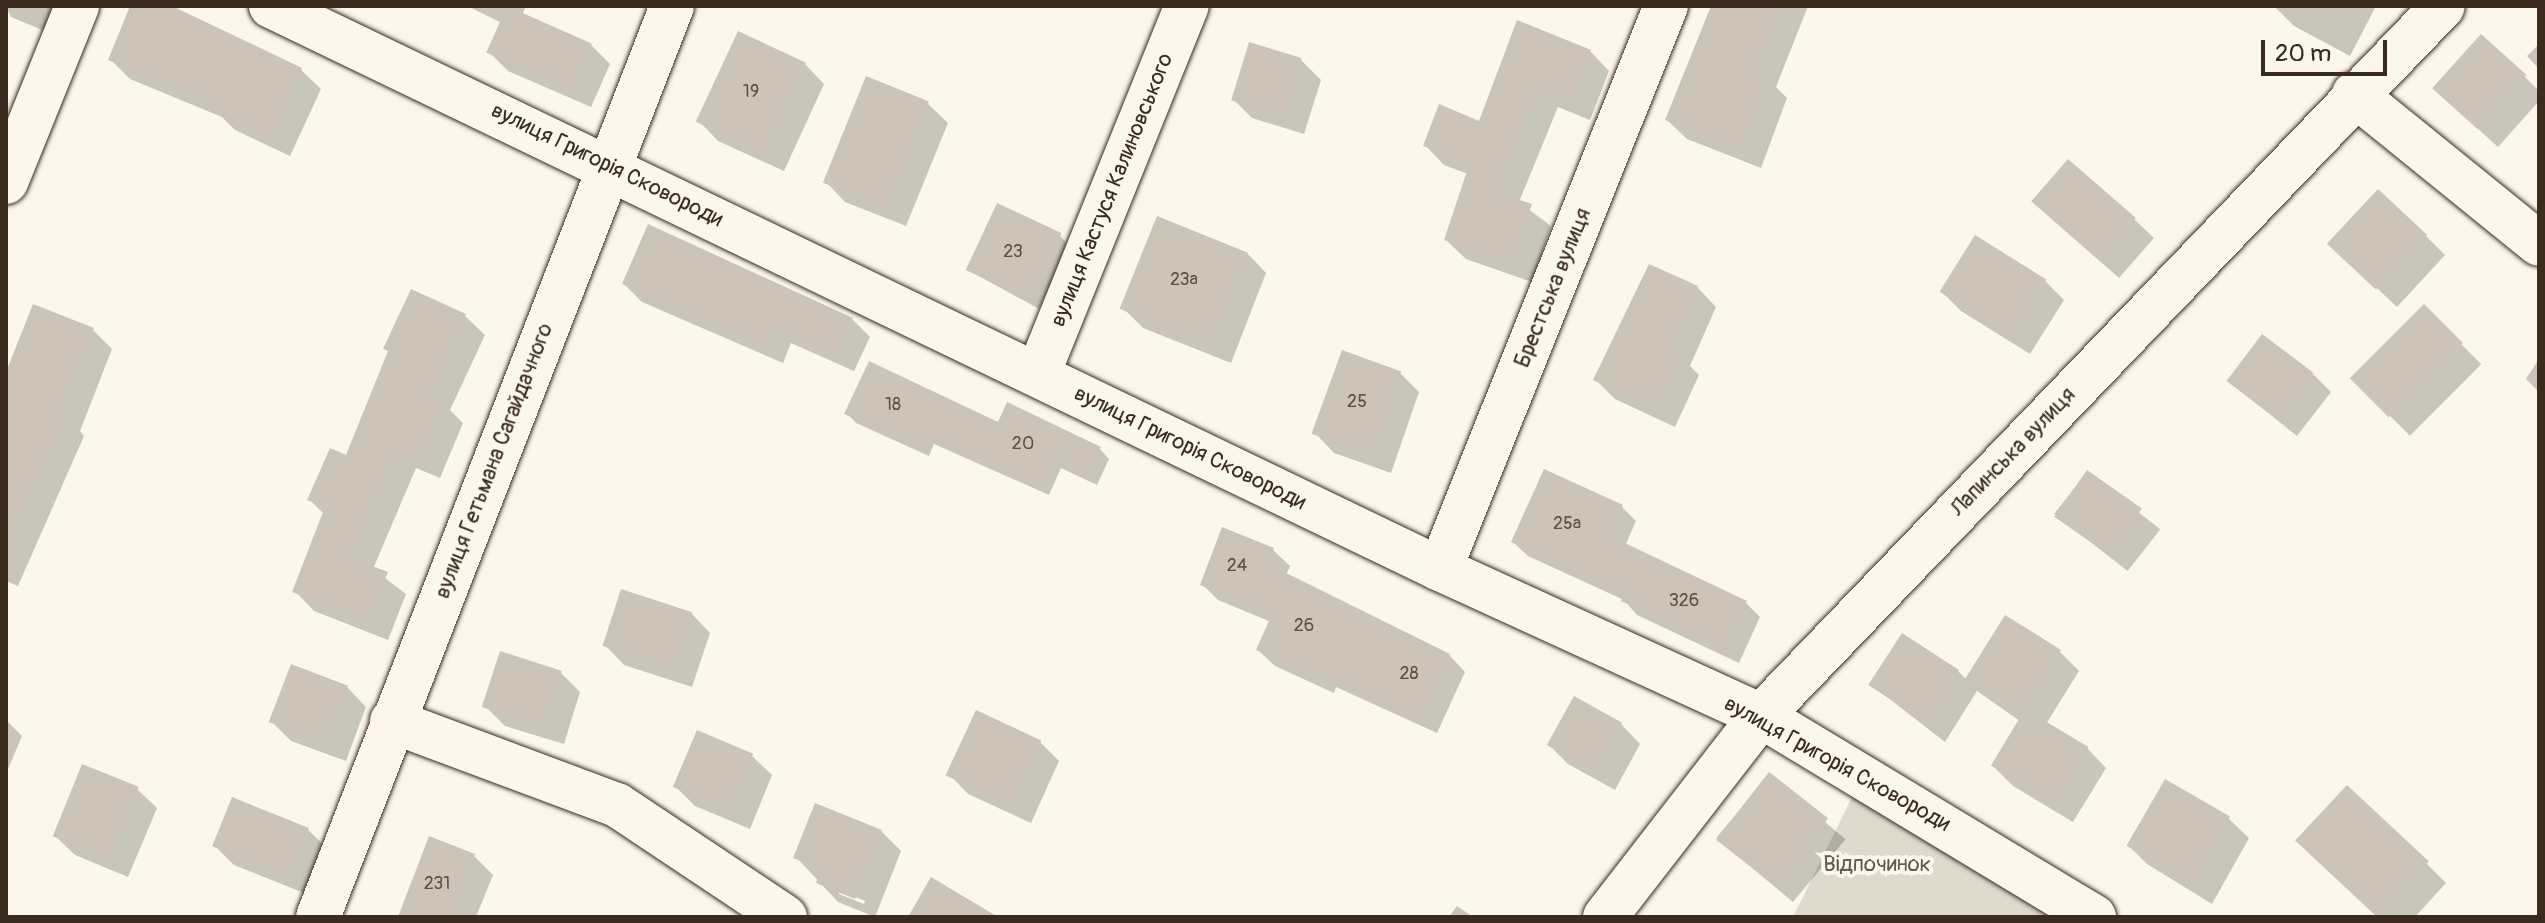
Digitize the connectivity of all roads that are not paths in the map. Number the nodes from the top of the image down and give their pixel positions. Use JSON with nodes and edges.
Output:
{"nodes":[{"id":1,"x":77,"y":6,"type":"edge"},
{"id":2,"x":271,"y":6,"type":"edge"},
{"id":3,"x":672,"y":6,"type":"edge"},
{"id":4,"x":1187,"y":6,"type":"edge"},
{"id":5,"x":1666,"y":6,"type":"edge"},
{"id":6,"x":2443,"y":6,"type":"edge"},
{"id":7,"x":2354,"y":94,"type":"junction"},
{"id":8,"x":609,"y":165,"type":"junction"},
{"id":9,"x":6,"y":182,"type":"edge"},
{"id":10,"x":2539,"y":244,"type":"edge"},
{"id":11,"x":1038,"y":374,"type":"junction"},
{"id":12,"x":1440,"y":569,"type":"junction"},
{"id":13,"x":1761,"y":716,"type":"junction"},
{"id":14,"x":392,"y":721,"type":"junction"},
{"id":15,"x":318,"y":917,"type":"edge"},
{"id":16,"x":785,"y":917,"type":"edge"},
{"id":17,"x":1605,"y":917,"type":"edge"},
{"id":18,"x":2094,"y":917,"type":"edge"}],
"edges":[{"from":1,"to":9,"type":"street"},
{"from":2,"to":8,"type":"street","name":"вулиця Григорія Сковороди"},
{"from":3,"to":8,"type":"street","name":"вулиця Гетьмана Сагайдачного"},
{"from":4,"to":11,"type":"street","name":"вулиця Кастуся Калиновського"},
{"from":5,"to":12,"type":"street","name":"Брестська вулиця"},
{"from":6,"to":7,"type":"street","name":"Лапинська вулиця"},
{"from":7,"to":10,"type":"street"},
{"from":7,"to":13,"type":"street","name":"Лапинська вулиця"},
{"from":8,"to":11,"type":"street","name":"вулиця Григорія Сковороди"},
{"from":8,"to":14,"type":"street","name":"вулиця Гетьмана Сагайдачного"},
{"from":11,"to":12,"type":"street","name":"вулиця Григорія Сковороди"},
{"from":12,"to":13,"type":"street","name":"вулиця Григорія Сковороди"},
{"from":13,"to":17,"type":"street","name":"Лапинська вулиця"},
{"from":13,"to":18,"type":"street","name":"вулиця Григорія Сковороди"},
{"from":14,"to":15,"type":"street","name":"вулиця Гетьмана Сагайдачного"},
{"from":14,"to":16,"type":"street"}]}
